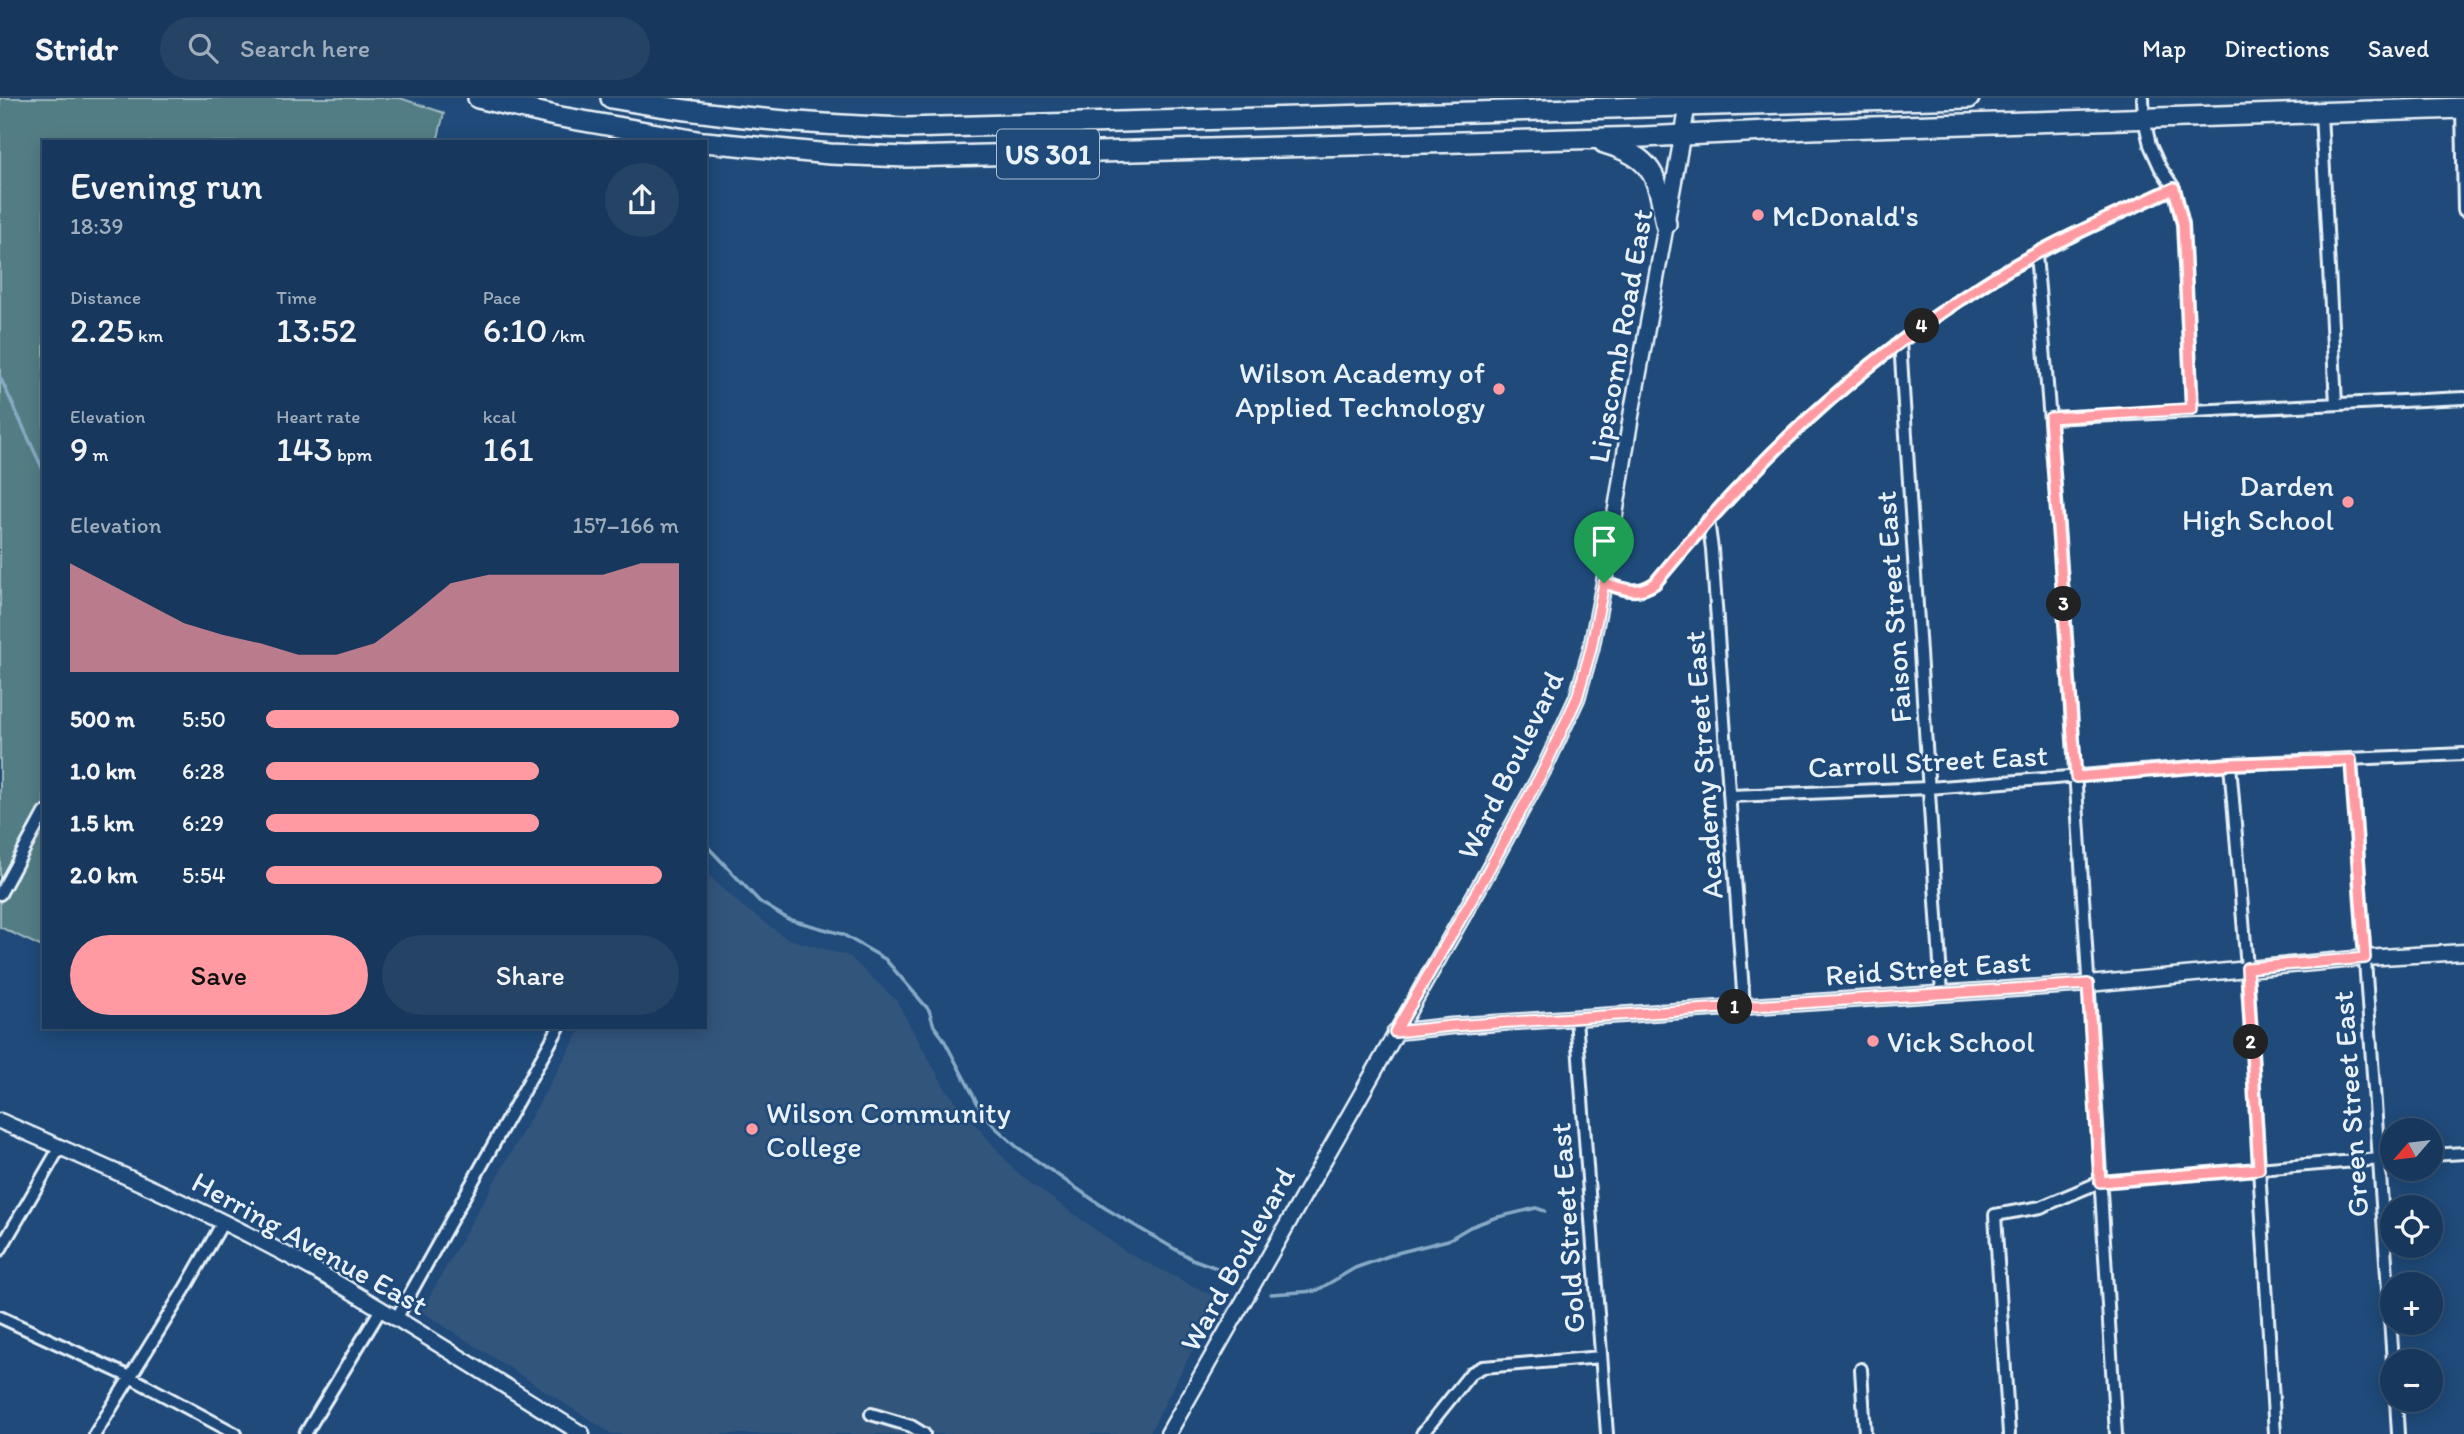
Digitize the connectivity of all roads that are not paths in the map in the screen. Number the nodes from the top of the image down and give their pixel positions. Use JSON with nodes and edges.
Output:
{"nodes":[{"id":1,"x":478,"y":98,"type":"edge"},
{"id":2,"x":611,"y":98,"type":"edge"},
{"id":3,"x":1773,"y":98,"type":"edge"},
{"id":4,"x":1969,"y":98,"type":"edge"},
{"id":5,"x":2143,"y":98,"type":"edge"},
{"id":6,"x":1689,"y":102,"type":"edge"},
{"id":7,"x":1796,"y":103,"type":"junction"},
{"id":8,"x":2463,"y":108,"type":"edge"},
{"id":9,"x":2321,"y":113,"type":"junction"},
{"id":10,"x":2144,"y":119,"type":"junction"},
{"id":11,"x":1682,"y":135,"type":"junction"},
{"id":12,"x":1590,"y":138,"type":"junction"},
{"id":13,"x":693,"y":140,"type":"edge"},
{"id":14,"x":707,"y":142,"type":"edge"},
{"id":15,"x":2174,"y":188,"type":"junction"},
{"id":16,"x":2464,"y":210,"type":"edge"},
{"id":17,"x":1666,"y":224,"type":"junction"},
{"id":18,"x":2036,"y":255,"type":"junction"},
{"id":19,"x":1900,"y":342,"type":"junction"},
{"id":20,"x":2464,"y":398,"type":"edge"},
{"id":21,"x":2336,"y":404,"type":"junction"},
{"id":22,"x":2192,"y":409,"type":"junction"},
{"id":23,"x":2050,"y":418,"type":"junction"},
{"id":24,"x":1708,"y":520,"type":"junction"},
{"id":25,"x":1604,"y":583,"type":"junction"},
{"id":26,"x":2464,"y":754,"type":"edge"},
{"id":27,"x":2351,"y":760,"type":"junction"},
{"id":28,"x":2230,"y":764,"type":"junction"},
{"id":29,"x":2076,"y":777,"type":"junction"},
{"id":30,"x":1929,"y":788,"type":"junction"},
{"id":31,"x":1730,"y":796,"type":"junction"},
{"id":32,"x":42,"y":817,"type":"edge"},
{"id":33,"x":0,"y":894,"type":"edge"},
{"id":34,"x":2464,"y":952,"type":"edge"},
{"id":35,"x":2365,"y":958,"type":"junction"},
{"id":36,"x":2247,"y":968,"type":"junction"},
{"id":37,"x":2088,"y":984,"type":"junction"},
{"id":38,"x":1942,"y":994,"type":"junction"},
{"id":39,"x":1744,"y":1006,"type":"junction"},
{"id":40,"x":1576,"y":1018,"type":"junction"},
{"id":41,"x":558,"y":1029,"type":"edge"},
{"id":42,"x":1395,"y":1032,"type":"junction"},
{"id":43,"x":0,"y":1121,"type":"edge"},
{"id":44,"x":60,"y":1147,"type":"junction"},
{"id":45,"x":2464,"y":1153,"type":"edge"},
{"id":46,"x":2443,"y":1154,"type":"edge"},
{"id":47,"x":2377,"y":1159,"type":"junction"},
{"id":48,"x":2380,"y":1159,"type":"edge"},
{"id":49,"x":2259,"y":1169,"type":"junction"},
{"id":50,"x":2100,"y":1182,"type":"junction"},
{"id":51,"x":223,"y":1222,"type":"junction"},
{"id":52,"x":0,"y":1250,"type":"edge"},
{"id":53,"x":381,"y":1309,"type":"junction"},
{"id":54,"x":0,"y":1317,"type":"edge"},
{"id":55,"x":396,"y":1319,"type":"junction"},
{"id":56,"x":2392,"y":1349,"type":"edge"},
{"id":57,"x":1601,"y":1357,"type":"junction"},
{"id":58,"x":1861,"y":1369,"type":"dead end"},
{"id":59,"x":130,"y":1377,"type":"junction"},
{"id":60,"x":2397,"y":1412,"type":"edge"},
{"id":61,"x":871,"y":1414,"type":"dead end"},
{"id":62,"x":94,"y":1434,"type":"edge"},
{"id":63,"x":236,"y":1434,"type":"edge"},
{"id":64,"x":305,"y":1434,"type":"edge"},
{"id":65,"x":582,"y":1434,"type":"edge"},
{"id":66,"x":924,"y":1434,"type":"edge"},
{"id":67,"x":1168,"y":1434,"type":"edge"},
{"id":68,"x":1422,"y":1434,"type":"edge"},
{"id":69,"x":1606,"y":1434,"type":"edge"},
{"id":70,"x":1865,"y":1434,"type":"edge"},
{"id":71,"x":2009,"y":1434,"type":"edge"},
{"id":72,"x":2116,"y":1434,"type":"edge"},
{"id":73,"x":2275,"y":1434,"type":"edge"},
{"id":74,"x":2398,"y":1434,"type":"edge"}],
"edges":[{"from":1,"to":13,"type":"highway","number":"US 301"},
{"from":2,"to":6,"type":"highway","number":"US 301"},
{"from":3,"to":7,"type":"highway"},
{"from":4,"to":7,"type":"highway","number":"US 301"},
{"from":5,"to":10,"type":"street"},
{"from":6,"to":7,"type":"highway","number":"US 301"},
{"from":6,"to":11,"type":"main road","name":"Lipscomb Road East"},
{"from":8,"to":9,"type":"highway","number":"US 301"},
{"from":8,"to":16,"type":"street"},
{"from":9,"to":10,"type":"highway","number":"US 301"},
{"from":9,"to":21,"type":"street"},
{"from":10,"to":11,"type":"highway","number":"US 301"},
{"from":10,"to":15,"type":"street"},
{"from":11,"to":12,"type":"highway","number":"US 301"},
{"from":11,"to":17,"type":"main road","name":"Lipscomb Road East"},
{"from":12,"to":14,"type":"highway","number":"US 301"},
{"from":12,"to":17,"type":"highway"},
{"from":15,"to":18,"type":"street"},
{"from":15,"to":22,"type":"street"},
{"from":17,"to":25,"type":"main road","name":"Lipscomb Road East"},
{"from":18,"to":19,"type":"street"},
{"from":18,"to":23,"type":"street"},
{"from":19,"to":24,"type":"street"},
{"from":19,"to":30,"type":"street","name":"Faison Street East"},
{"from":20,"to":21,"type":"street"},
{"from":21,"to":22,"type":"street"},
{"from":22,"to":23,"type":"street"},
{"from":23,"to":29,"type":"street"},
{"from":24,"to":25,"type":"street"},
{"from":24,"to":31,"type":"street","name":"Academy Street East"},
{"from":25,"to":42,"type":"main road","name":"Ward Boulevard"},
{"from":26,"to":27,"type":"street","name":"Carroll Street East"},
{"from":27,"to":28,"type":"street","name":"Carroll Street East"},
{"from":27,"to":35,"type":"street","name":"Green Street East"},
{"from":28,"to":29,"type":"street","name":"Carroll Street East"},
{"from":28,"to":36,"type":"street"},
{"from":29,"to":30,"type":"street","name":"Carroll Street East"},
{"from":29,"to":37,"type":"street"},
{"from":30,"to":31,"type":"street","name":"Carroll Street East"},
{"from":30,"to":38,"type":"street","name":"Faison Street East"},
{"from":31,"to":39,"type":"street","name":"Academy Street East"},
{"from":32,"to":33,"type":"street"},
{"from":34,"to":35,"type":"main road","name":"Reid Street East"},
{"from":35,"to":36,"type":"main road","name":"Reid Street East"},
{"from":35,"to":47,"type":"street","name":"Green Street East"},
{"from":36,"to":37,"type":"main road","name":"Reid Street East"},
{"from":36,"to":49,"type":"street"},
{"from":37,"to":38,"type":"main road","name":"Reid Street East"},
{"from":37,"to":50,"type":"street"},
{"from":38,"to":39,"type":"main road","name":"Reid Street East"},
{"from":39,"to":40,"type":"main road","name":"Reid Street East"},
{"from":40,"to":42,"type":"main road","name":"Reid Street East"},
{"from":40,"to":57,"type":"street","name":"Gold Street East"},
{"from":41,"to":55,"type":"street"},
{"from":42,"to":67,"type":"main road","name":"Ward Boulevard"},
{"from":43,"to":44,"type":"main road","name":"Herring Avenue East"},
{"from":44,"to":51,"type":"main road","name":"Herring Avenue East"},
{"from":44,"to":52,"type":"street"},
{"from":45,"to":46,"type":"street"},
{"from":47,"to":48,"type":"street"},
{"from":47,"to":49,"type":"street"},
{"from":47,"to":56,"type":"street","name":"Green Street East"},
{"from":49,"to":50,"type":"street"},
{"from":49,"to":73,"type":"street"},
{"from":50,"to":71,"type":"street"},
{"from":50,"to":72,"type":"street"},
{"from":51,"to":53,"type":"main road","name":"Herring Avenue East"},
{"from":51,"to":59,"type":"street"},
{"from":53,"to":55,"type":"main road","name":"Herring Avenue East"},
{"from":53,"to":64,"type":"street"},
{"from":54,"to":59,"type":"street"},
{"from":55,"to":65,"type":"main road","name":"Herring Avenue East"},
{"from":57,"to":68,"type":"street"},
{"from":57,"to":69,"type":"street","name":"Gold Street East"},
{"from":58,"to":70,"type":"street"},
{"from":59,"to":62,"type":"street"},
{"from":59,"to":63,"type":"street"},
{"from":60,"to":74,"type":"street"},
{"from":61,"to":66,"type":"street"}]}
